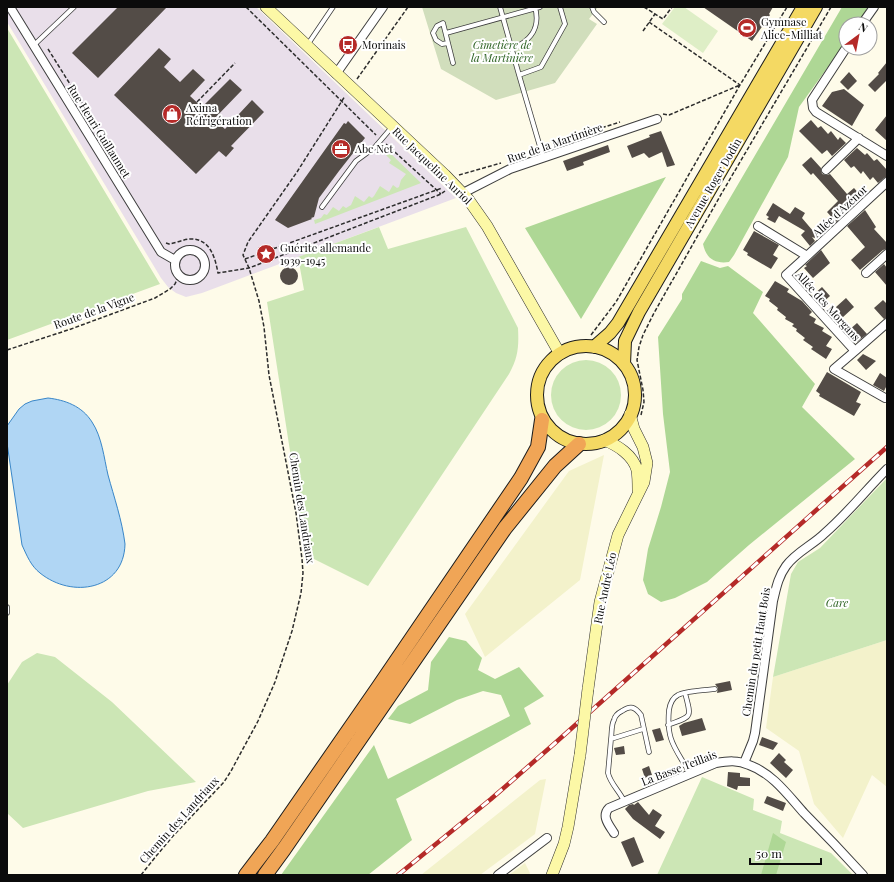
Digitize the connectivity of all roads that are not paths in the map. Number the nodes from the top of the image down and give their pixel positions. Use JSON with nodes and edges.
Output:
{"nodes":[{"id":1,"x":10,"y":7,"type":"edge"},
{"id":2,"x":74,"y":7,"type":"edge"},
{"id":3,"x":266,"y":7,"type":"edge"},
{"id":4,"x":333,"y":7,"type":"edge"},
{"id":5,"x":383,"y":7,"type":"edge"},
{"id":6,"x":500,"y":7,"type":"edge"},
{"id":7,"x":537,"y":7,"type":"edge"},
{"id":8,"x":560,"y":7,"type":"edge"},
{"id":9,"x":592,"y":7,"type":"edge"},
{"id":10,"x":803,"y":7,"type":"edge"},
{"id":11,"x":816,"y":7,"type":"edge"},
{"id":12,"x":874,"y":7,"type":"edge"},
{"id":13,"x":868,"y":16,"type":"edge"},
{"id":14,"x":503,"y":17,"type":"junction"},
{"id":15,"x":604,"y":22,"type":"dead end"},
{"id":16,"x":446,"y":33,"type":"junction"},
{"id":17,"x":448,"y":43,"type":"junction"},
{"id":18,"x":34,"y":46,"type":"junction"},
{"id":19,"x":306,"y":46,"type":"junction"},
{"id":20,"x":512,"y":49,"type":"junction"},
{"id":21,"x":841,"y":56,"type":"edge"},
{"id":22,"x":453,"y":63,"type":"dead end"},
{"id":23,"x":336,"y":74,"type":"junction"},
{"id":24,"x":519,"y":75,"type":"junction"},
{"id":25,"x":657,"y":120,"type":"dead end"},
{"id":26,"x":393,"y":127,"type":"junction"},
{"id":27,"x":859,"y":138,"type":"junction"},
{"id":28,"x":887,"y":156,"type":"edge"},
{"id":29,"x":544,"y":157,"type":"junction"},
{"id":30,"x":826,"y":170,"type":"dead end"},
{"id":31,"x":887,"y":182,"type":"edge"},
{"id":32,"x":462,"y":193,"type":"junction"},
{"id":33,"x":322,"y":207,"type":"dead end"},
{"id":34,"x":758,"y":226,"type":"dead end"},
{"id":35,"x":887,"y":254,"type":"edge"},
{"id":36,"x":807,"y":256,"type":"junction"},
{"id":37,"x":175,"y":260,"type":"junction"},
{"id":38,"x":866,"y":273,"type":"dead end"},
{"id":39,"x":887,"y":323,"type":"edge"},
{"id":40,"x":587,"y":342,"type":"junction"},
{"id":41,"x":854,"y":352,"type":"junction"},
{"id":42,"x":560,"y":354,"type":"junction"},
{"id":43,"x":624,"y":364,"type":"junction"},
{"id":44,"x":885,"y":398,"type":"dead end"},
{"id":45,"x":635,"y":418,"type":"junction"},
{"id":46,"x":542,"y":420,"type":"junction"},
{"id":47,"x":604,"y":440,"type":"junction"},
{"id":48,"x":579,"y":444,"type":"junction"},
{"id":49,"x":887,"y":469,"type":"edge"},
{"id":50,"x":638,"y":491,"type":"junction"},
{"id":51,"x":7,"y":607,"type":"edge"},
{"id":52,"x":7,"y":613,"type":"edge"},
{"id":53,"x":715,"y":689,"type":"dead end"},
{"id":54,"x":685,"y":693,"type":"junction"},
{"id":55,"x":668,"y":725,"type":"junction"},
{"id":56,"x":643,"y":729,"type":"junction"},
{"id":57,"x":611,"y":739,"type":"junction"},
{"id":58,"x":649,"y":752,"type":"dead end"},
{"id":59,"x":744,"y":763,"type":"junction"},
{"id":60,"x":690,"y":774,"type":"junction"},
{"id":61,"x":624,"y":802,"type":"junction"},
{"id":62,"x":614,"y":833,"type":"dead end"},
{"id":63,"x":547,"y":838,"type":"dead end"},
{"id":64,"x":246,"y":875,"type":"edge"},
{"id":65,"x":265,"y":875,"type":"edge"},
{"id":66,"x":498,"y":875,"type":"edge"},
{"id":67,"x":552,"y":875,"type":"edge"},
{"id":68,"x":863,"y":875,"type":"edge"}],
"edges":[{"from":1,"to":18,"type":"street","name":"Rue Henri Guillaumet"},
{"from":2,"to":18,"type":"lane"},
{"from":3,"to":19,"type":"street","name":"Rue Jacqueline Auriol"},
{"from":4,"to":19,"type":"lane"},
{"from":5,"to":23,"type":"street"},
{"from":6,"to":14,"type":"lane"},
{"from":7,"to":14,"type":"lane"},
{"from":7,"to":20,"type":"lane"},
{"from":8,"to":24,"type":"lane"},
{"from":9,"to":15,"type":"lane"},
{"from":10,"to":40,"type":"main road","name":"Avenue Roger Dodin"},
{"from":11,"to":43,"type":"main road","name":"Avenue Roger Dodin"},
{"from":12,"to":13,"type":"street"},
{"from":14,"to":16,"type":"lane"},
{"from":14,"to":20,"type":"lane"},
{"from":16,"to":17,"type":"lane"},
{"from":16,"to":17,"type":"lane"},
{"from":17,"to":22,"type":"lane"},
{"from":18,"to":37,"type":"street","name":"Rue Henri Guillaumet"},
{"from":19,"to":23,"type":"street","name":"Rue Jacqueline Auriol"},
{"from":20,"to":24,"type":"lane"},
{"from":21,"to":27,"type":"street"},
{"from":23,"to":26,"type":"street","name":"Rue Jacqueline Auriol"},
{"from":24,"to":29,"type":"lane"},
{"from":25,"to":29,"type":"street","name":"Rue de la Martinière"},
{"from":26,"to":32,"type":"street","name":"Rue Jacqueline Auriol"},
{"from":26,"to":33,"type":"lane"},
{"from":27,"to":28,"type":"street"},
{"from":27,"to":30,"type":"street"},
{"from":29,"to":32,"type":"street","name":"Rue de la Martinière"},
{"from":31,"to":36,"type":"street","name":"Allée d'Azénor"},
{"from":32,"to":42,"type":"street","name":"Rue Jacqueline Auriol"},
{"from":34,"to":36,"type":"street","name":"Allée des Morgans"},
{"from":35,"to":38,"type":"street"},
{"from":36,"to":41,"type":"street","name":"Allée des Morgans"},
{"from":37,"to":37,"type":"street"},
{"from":39,"to":41,"type":"street"},
{"from":40,"to":42,"type":"main road"},
{"from":40,"to":43,"type":"main road"},
{"from":41,"to":44,"type":"street","name":"Allée des Morgans"},
{"from":42,"to":46,"type":"main road"},
{"from":43,"to":45,"type":"main road"},
{"from":45,"to":47,"type":"main road"},
{"from":45,"to":50,"type":"street","name":"Rue André Léo"},
{"from":46,"to":48,"type":"main road"},
{"from":46,"to":64,"type":"highway"},
{"from":47,"to":48,"type":"main road"},
{"from":47,"to":50,"type":"street","name":"Rue André Léo"},
{"from":48,"to":65,"type":"highway"},
{"from":49,"to":59,"type":"street","name":"Chemin du petit Haut Bois"},
{"from":50,"to":67,"type":"street","name":"Rue André Léo","bridge":true},
{"from":51,"to":52,"type":"lane"},
{"from":53,"to":54,"type":"lane"},
{"from":54,"to":55,"type":"lane"},
{"from":54,"to":55,"type":"lane"},
{"from":55,"to":60,"type":"lane"},
{"from":56,"to":57,"type":"lane"},
{"from":56,"to":57,"type":"lane"},
{"from":56,"to":58,"type":"lane"},
{"from":57,"to":61,"type":"lane"},
{"from":59,"to":60,"type":"street","name":"La Basse Teillais"},
{"from":59,"to":68,"type":"street","name":"La Basse Teillais"},
{"from":60,"to":61,"type":"street","name":"La Basse Teillais"},
{"from":61,"to":62,"type":"street","name":"La Basse Teillais"},
{"from":63,"to":66,"type":"street"}]}
